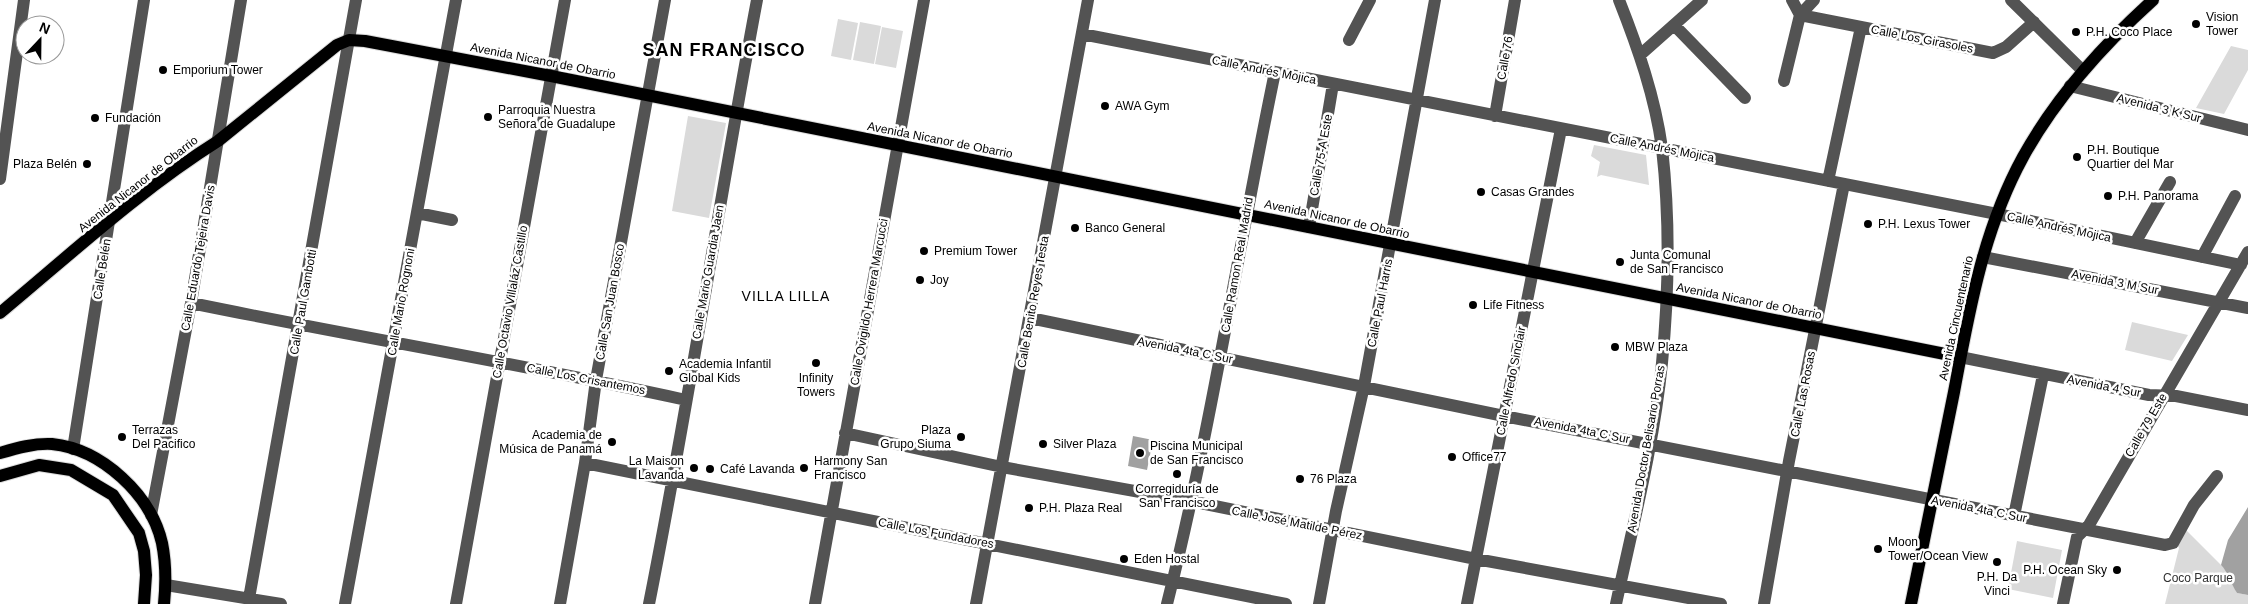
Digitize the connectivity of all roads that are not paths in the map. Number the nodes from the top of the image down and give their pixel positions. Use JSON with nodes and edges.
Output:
{"nodes":[{"id":1,"x":24,"y":0,"type":"edge"},
{"id":2,"x":144,"y":0,"type":"edge"},
{"id":3,"x":241,"y":0,"type":"edge"},
{"id":4,"x":356,"y":0,"type":"edge"},
{"id":5,"x":456,"y":0,"type":"edge"},
{"id":6,"x":565,"y":0,"type":"edge"},
{"id":7,"x":665,"y":0,"type":"edge"},
{"id":8,"x":757,"y":0,"type":"edge"},
{"id":9,"x":924,"y":0,"type":"edge"},
{"id":10,"x":1088,"y":0,"type":"edge"},
{"id":11,"x":1370,"y":0,"type":"edge"},
{"id":12,"x":1435,"y":0,"type":"edge"},
{"id":13,"x":1515,"y":0,"type":"edge"},
{"id":14,"x":1620,"y":0,"type":"edge"},
{"id":15,"x":1702,"y":0,"type":"edge"},
{"id":16,"x":1792,"y":0,"type":"edge"},
{"id":17,"x":1814,"y":0,"type":"edge"},
{"id":18,"x":2011,"y":0,"type":"edge"},
{"id":19,"x":2153,"y":0,"type":"edge"},
{"id":20,"x":1800,"y":15,"type":"junction"},
{"id":21,"x":2034,"y":22,"type":"junction"},
{"id":22,"x":1675,"y":26,"type":"junction"},
{"id":23,"x":1861,"y":27,"type":"junction"},
{"id":24,"x":1082,"y":34,"type":"junction"},
{"id":25,"x":349,"y":40,"type":"junction"},
{"id":26,"x":1349,"y":40,"type":"dead end"},
{"id":27,"x":1640,"y":54,"type":"junction"},
{"id":28,"x":446,"y":56,"type":"junction"},
{"id":29,"x":2083,"y":71,"type":"junction"},
{"id":30,"x":1275,"y":72,"type":"junction"},
{"id":31,"x":551,"y":76,"type":"junction"},
{"id":32,"x":1784,"y":81,"type":"dead end"},
{"id":33,"x":1333,"y":84,"type":"junction"},
{"id":34,"x":2070,"y":86,"type":"junction"},
{"id":35,"x":647,"y":96,"type":"junction"},
{"id":36,"x":1745,"y":98,"type":"dead end"},
{"id":37,"x":1418,"y":100,"type":"junction"},
{"id":38,"x":735,"y":114,"type":"junction"},
{"id":39,"x":1495,"y":116,"type":"junction"},
{"id":40,"x":1561,"y":128,"type":"junction"},
{"id":41,"x":2248,"y":130,"type":"edge"},
{"id":42,"x":218,"y":141,"type":"junction"},
{"id":43,"x":897,"y":146,"type":"junction"},
{"id":44,"x":1662,"y":148,"type":"junction"},
{"id":45,"x":1056,"y":176,"type":"junction"},
{"id":46,"x":0,"y":179,"type":"edge"},
{"id":47,"x":1828,"y":181,"type":"junction"},
{"id":48,"x":2170,"y":182,"type":"dead end"},
{"id":49,"x":1844,"y":184,"type":"junction"},
{"id":50,"x":2235,"y":196,"type":"dead end"},
{"id":51,"x":417,"y":213,"type":"junction"},
{"id":52,"x":1246,"y":214,"type":"junction"},
{"id":53,"x":1997,"y":214,"type":"junction"},
{"id":54,"x":452,"y":220,"type":"dead end"},
{"id":55,"x":110,"y":222,"type":"junction"},
{"id":56,"x":1309,"y":227,"type":"junction"},
{"id":57,"x":2135,"y":243,"type":"junction"},
{"id":58,"x":1391,"y":244,"type":"junction"},
{"id":59,"x":2248,"y":252,"type":"edge"},
{"id":60,"x":1983,"y":257,"type":"junction"},
{"id":61,"x":2202,"y":257,"type":"junction"},
{"id":62,"x":2241,"y":265,"type":"junction"},
{"id":63,"x":1532,"y":272,"type":"junction"},
{"id":64,"x":1667,"y":299,"type":"junction"},
{"id":65,"x":2219,"y":302,"type":"junction"},
{"id":66,"x":191,"y":303,"type":"junction"},
{"id":67,"x":2248,"y":308,"type":"edge"},
{"id":68,"x":0,"y":313,"type":"edge"},
{"id":69,"x":1030,"y":318,"type":"junction"},
{"id":70,"x":298,"y":325,"type":"junction"},
{"id":71,"x":1816,"y":328,"type":"junction"},
{"id":72,"x":394,"y":343,"type":"junction"},
{"id":73,"x":1220,"y":357,"type":"junction"},
{"id":74,"x":1960,"y":357,"type":"junction"},
{"id":75,"x":500,"y":363,"type":"junction"},
{"id":76,"x":2043,"y":375,"type":"junction"},
{"id":77,"x":596,"y":380,"type":"junction"},
{"id":78,"x":1364,"y":386,"type":"junction"},
{"id":79,"x":2162,"y":396,"type":"junction"},
{"id":80,"x":686,"y":400,"type":"junction"},
{"id":81,"x":2248,"y":410,"type":"edge"},
{"id":82,"x":1504,"y":416,"type":"junction"},
{"id":83,"x":845,"y":433,"type":"junction"},
{"id":84,"x":1650,"y":443,"type":"junction"},
{"id":85,"x":73,"y":449,"type":"junction"},
{"id":86,"x":0,"y":452,"type":"edge"},
{"id":87,"x":584,"y":463,"type":"junction"},
{"id":88,"x":1002,"y":467,"type":"junction"},
{"id":89,"x":1789,"y":472,"type":"junction"},
{"id":90,"x":0,"y":476,"type":"edge"},
{"id":91,"x":2217,"y":476,"type":"dead end"},
{"id":92,"x":674,"y":481,"type":"junction"},
{"id":93,"x":1932,"y":500,"type":"junction"},
{"id":94,"x":1190,"y":501,"type":"junction"},
{"id":95,"x":830,"y":513,"type":"junction"},
{"id":96,"x":151,"y":515,"type":"junction"},
{"id":97,"x":2014,"y":516,"type":"junction"},
{"id":98,"x":1332,"y":530,"type":"junction"},
{"id":99,"x":2082,"y":530,"type":"junction"},
{"id":100,"x":989,"y":543,"type":"junction"},
{"id":101,"x":1476,"y":559,"type":"junction"},
{"id":102,"x":1173,"y":581,"type":"junction"},
{"id":103,"x":166,"y":584,"type":"junction"},
{"id":104,"x":1620,"y":585,"type":"junction"},
{"id":105,"x":248,"y":601,"type":"edge"},
{"id":106,"x":144,"y":604,"type":"edge"},
{"id":107,"x":164,"y":604,"type":"edge"},
{"id":108,"x":281,"y":604,"type":"edge"},
{"id":109,"x":345,"y":604,"type":"edge"},
{"id":110,"x":456,"y":604,"type":"edge"},
{"id":111,"x":560,"y":604,"type":"edge"},
{"id":112,"x":649,"y":604,"type":"edge"},
{"id":113,"x":814,"y":604,"type":"edge"},
{"id":114,"x":976,"y":604,"type":"edge"},
{"id":115,"x":1168,"y":604,"type":"edge"},
{"id":116,"x":1286,"y":604,"type":"edge"},
{"id":117,"x":1319,"y":604,"type":"edge"},
{"id":118,"x":1467,"y":604,"type":"edge"},
{"id":119,"x":1616,"y":604,"type":"edge"},
{"id":120,"x":1721,"y":604,"type":"edge"},
{"id":121,"x":1764,"y":604,"type":"edge"},
{"id":122,"x":1911,"y":604,"type":"edge"},
{"id":123,"x":2063,"y":604,"type":"edge"}],
"edges":[{"from":1,"to":46,"type":"street"},
{"from":2,"to":55,"type":"street","name":"Calle Belén"},
{"from":3,"to":42,"type":"street","name":"Calle Eduardo Tejeira Davis"},
{"from":4,"to":25,"type":"street","name":"Calle Paul Gambotti"},
{"from":5,"to":28,"type":"street","name":"Calle Mario Rognoni"},
{"from":6,"to":31,"type":"street","name":"Calle Octavio Villaláz Castillo"},
{"from":7,"to":35,"type":"street","name":"Calle San Juan Bosco"},
{"from":8,"to":38,"type":"street","name":"Calle Mario Guardia Jaen"},
{"from":9,"to":43,"type":"street","name":"Calle Ovigildo Herrera Marcucci"},
{"from":10,"to":24,"type":"street","name":"Calle Benito Reyes Testa"},
{"from":11,"to":26,"type":"street"},
{"from":12,"to":37,"type":"street","name":"Calle Paul Harris"},
{"from":13,"to":39,"type":"street","name":"Calle 76"},
{"from":14,"to":27,"type":"street","name":"Avenida Doctor Belisario Porras"},
{"from":15,"to":22,"type":"street"},
{"from":16,"to":20,"type":"street"},
{"from":17,"to":20,"type":"street"},
{"from":18,"to":21,"type":"street"},
{"from":19,"to":29,"type":"main road","name":"Avenida Cincuentenario"},
{"from":20,"to":23,"type":"street","name":"Calle Los Girasoles"},
{"from":20,"to":32,"type":"street"},
{"from":21,"to":23,"type":"street","name":"Calle Los Girasoles"},
{"from":21,"to":29,"type":"street"},
{"from":22,"to":27,"type":"street"},
{"from":22,"to":36,"type":"street"},
{"from":23,"to":47,"type":"street"},
{"from":24,"to":30,"type":"street","name":"Calle Andrés Mojica"},
{"from":24,"to":45,"type":"street","name":"Calle Benito Reyes Testa"},
{"from":25,"to":28,"type":"main road","name":"Avenida Nicanor de Obarrio"},
{"from":25,"to":42,"type":"main road","name":"Avenida Nicanor de Obarrio"},
{"from":25,"to":70,"type":"street","name":"Calle Paul Gambotti"},
{"from":27,"to":44,"type":"street","name":"Avenida Doctor Belisario Porras"},
{"from":28,"to":31,"type":"main road","name":"Avenida Nicanor de Obarrio"},
{"from":28,"to":51,"type":"street","name":"Calle Mario Rognoni"},
{"from":29,"to":34,"type":"main road","name":"Avenida Cincuentenario"},
{"from":30,"to":33,"type":"street","name":"Calle Andrés Mojica"},
{"from":30,"to":52,"type":"street","name":"Calle Ramon Real Madrid"},
{"from":31,"to":35,"type":"main road","name":"Avenida Nicanor de Obarrio"},
{"from":31,"to":75,"type":"street","name":"Calle Octavio Villaláz Castillo"},
{"from":33,"to":37,"type":"street","name":"Calle Andrés Mojica"},
{"from":33,"to":56,"type":"street","name":"Calle 75-A Este"},
{"from":34,"to":41,"type":"street","name":"Avenida 3 K Sur"},
{"from":34,"to":53,"type":"main road","name":"Avenida Cincuentenario"},
{"from":35,"to":38,"type":"main road","name":"Avenida Nicanor de Obarrio"},
{"from":35,"to":77,"type":"street","name":"Calle San Juan Bosco"},
{"from":37,"to":39,"type":"street","name":"Calle Andrés Mojica"},
{"from":37,"to":58,"type":"street","name":"Calle Paul Harris"},
{"from":38,"to":43,"type":"main road","name":"Avenida Nicanor de Obarrio"},
{"from":38,"to":80,"type":"street","name":"Calle Mario Guardia Jaen"},
{"from":39,"to":40,"type":"street","name":"Calle Andrés Mojica"},
{"from":40,"to":44,"type":"street","name":"Calle Andrés Mojica"},
{"from":40,"to":63,"type":"street","name":"Calle Alfredo Sinclair"},
{"from":42,"to":55,"type":"main road","name":"Avenida Nicanor de Obarrio"},
{"from":42,"to":66,"type":"street","name":"Calle Eduardo Tejeira Davis"},
{"from":43,"to":45,"type":"main road","name":"Avenida Nicanor de Obarrio"},
{"from":43,"to":83,"type":"street","name":"Calle Ovigildo Herrera Marcucci"},
{"from":44,"to":47,"type":"street","name":"Calle Andrés Mojica"},
{"from":44,"to":64,"type":"street","name":"Avenida Doctor Belisario Porras"},
{"from":45,"to":52,"type":"main road","name":"Avenida Nicanor de Obarrio"},
{"from":45,"to":69,"type":"street","name":"Calle Benito Reyes Testa"},
{"from":47,"to":49,"type":"street","name":"Calle Andrés Mojica"},
{"from":48,"to":57,"type":"street"},
{"from":49,"to":53,"type":"street","name":"Calle Andrés Mojica"},
{"from":49,"to":71,"type":"street","name":"Calle Las Rosas"},
{"from":50,"to":61,"type":"street"},
{"from":51,"to":54,"type":"street"},
{"from":51,"to":72,"type":"street","name":"Calle Mario Rognoni"},
{"from":52,"to":56,"type":"main road","name":"Avenida Nicanor de Obarrio"},
{"from":52,"to":73,"type":"street","name":"Calle Ramon Real Madrid"},
{"from":53,"to":57,"type":"street","name":"Calle Andrés Mojica"},
{"from":53,"to":60,"type":"main road","name":"Avenida Cincuentenario"},
{"from":55,"to":68,"type":"main road","name":"Avenida Nicanor de Obarrio"},
{"from":55,"to":85,"type":"street","name":"Calle Belén"},
{"from":56,"to":58,"type":"main road","name":"Avenida Nicanor de Obarrio"},
{"from":57,"to":61,"type":"street","name":"Calle Andrés Mojica"},
{"from":58,"to":63,"type":"main road","name":"Avenida Nicanor de Obarrio"},
{"from":58,"to":78,"type":"street","name":"Calle Paul Harris"},
{"from":59,"to":62,"type":"street","name":"Calle 79 Este"},
{"from":60,"to":65,"type":"street","name":"Avenida 3 M Sur"},
{"from":60,"to":74,"type":"main road","name":"Avenida Cincuentenario"},
{"from":61,"to":62,"type":"street","name":"Calle Andrés Mojica"},
{"from":62,"to":65,"type":"street","name":"Calle 79 Este"},
{"from":63,"to":64,"type":"main road","name":"Avenida Nicanor de Obarrio"},
{"from":63,"to":82,"type":"street","name":"Calle Alfredo Sinclair"},
{"from":64,"to":71,"type":"main road","name":"Avenida Nicanor de Obarrio"},
{"from":64,"to":84,"type":"street","name":"Avenida Doctor Belisario Porras"},
{"from":65,"to":67,"type":"street","name":"Avenida 3 M Sur"},
{"from":65,"to":79,"type":"street","name":"Calle 79 Este"},
{"from":66,"to":70,"type":"street","name":"Calle Los Crisantemos"},
{"from":66,"to":96,"type":"street","name":"Calle Eduardo Tejeira Davis"},
{"from":69,"to":73,"type":"street","name":"Avenida 4ta C Sur"},
{"from":69,"to":88,"type":"street","name":"Calle Benito Reyes Testa"},
{"from":70,"to":72,"type":"street","name":"Calle Los Crisantemos"},
{"from":70,"to":105,"type":"street","name":"Calle Paul Gambotti"},
{"from":71,"to":74,"type":"main road","name":"Avenida Nicanor de Obarrio"},
{"from":71,"to":89,"type":"street","name":"Calle Las Rosas"},
{"from":72,"to":75,"type":"street","name":"Calle Los Crisantemos"},
{"from":72,"to":109,"type":"street","name":"Calle Mario Rognoni"},
{"from":73,"to":78,"type":"street","name":"Avenida 4ta C Sur"},
{"from":73,"to":94,"type":"street","name":"Calle Ramon Real Madrid"},
{"from":74,"to":76,"type":"street","name":"Avenida 4 Sur"},
{"from":74,"to":93,"type":"main road","name":"Avenida Cincuentenario"},
{"from":75,"to":77,"type":"street","name":"Calle Los Crisantemos"},
{"from":75,"to":110,"type":"street","name":"Calle Octavio Villaláz Castillo"},
{"from":76,"to":79,"type":"street","name":"Avenida 4 Sur"},
{"from":76,"to":97,"type":"street"},
{"from":77,"to":80,"type":"street","name":"Calle Los Crisantemos"},
{"from":77,"to":87,"type":"street","name":"Calle San Juan Bosco"},
{"from":78,"to":82,"type":"street","name":"Avenida 4ta C Sur"},
{"from":78,"to":98,"type":"street","name":"Calle Paul Harris"},
{"from":79,"to":81,"type":"street","name":"Avenida 4 Sur"},
{"from":79,"to":99,"type":"street","name":"Calle 79 Este"},
{"from":80,"to":92,"type":"street","name":"Calle Mario Guardia Jaen"},
{"from":82,"to":84,"type":"street","name":"Avenida 4ta C Sur"},
{"from":82,"to":101,"type":"street","name":"Calle Alfredo Sinclair"},
{"from":83,"to":88,"type":"street","name":"Calle José Matilde Pérez"},
{"from":83,"to":95,"type":"street","name":"Calle Ovigildo Herrera Marcucci"},
{"from":84,"to":89,"type":"street","name":"Avenida 4ta C Sur"},
{"from":84,"to":104,"type":"street","name":"Avenida Doctor Belisario Porras"},
{"from":85,"to":86,"type":"main road"},
{"from":85,"to":96,"type":"main road"},
{"from":87,"to":92,"type":"street","name":"Calle Los Fundadores"},
{"from":87,"to":111,"type":"street","name":"Calle San Juan Bosco"},
{"from":88,"to":94,"type":"street","name":"Calle José Matilde Pérez"},
{"from":88,"to":100,"type":"street","name":"Calle Benito Reyes Testa"},
{"from":89,"to":93,"type":"street","name":"Avenida 4ta C Sur"},
{"from":89,"to":121,"type":"street","name":"Calle Las Rosas"},
{"from":90,"to":106,"type":"main road"},
{"from":91,"to":99,"type":"street","name":"Avenida 4ta C Sur"},
{"from":92,"to":95,"type":"street","name":"Calle Los Fundadores"},
{"from":92,"to":112,"type":"street","name":"Calle Mario Guardia Jaen"},
{"from":93,"to":97,"type":"street","name":"Avenida 4ta C Sur"},
{"from":93,"to":122,"type":"main road","name":"Avenida Cincuentenario"},
{"from":94,"to":98,"type":"street","name":"Calle José Matilde Pérez"},
{"from":94,"to":102,"type":"street","name":"Calle Ramon Real Madrid"},
{"from":95,"to":100,"type":"street","name":"Calle Los Fundadores"},
{"from":95,"to":113,"type":"street","name":"Calle Ovigildo Herrera Marcucci"},
{"from":96,"to":103,"type":"main road"},
{"from":97,"to":99,"type":"street","name":"Avenida 4ta C Sur"},
{"from":98,"to":101,"type":"street","name":"Calle José Matilde Pérez"},
{"from":98,"to":117,"type":"street","name":"Calle Paul Harris"},
{"from":99,"to":123,"type":"street","name":"Calle 79 Este"},
{"from":100,"to":102,"type":"street","name":"Calle Los Fundadores"},
{"from":100,"to":114,"type":"street","name":"Calle Benito Reyes Testa"},
{"from":101,"to":104,"type":"street","name":"Calle José Matilde Pérez"},
{"from":101,"to":118,"type":"street","name":"Calle Alfredo Sinclair"},
{"from":102,"to":115,"type":"street","name":"Calle Ramon Real Madrid"},
{"from":102,"to":116,"type":"street","name":"Calle Los Fundadores"},
{"from":103,"to":105,"type":"street"},
{"from":103,"to":107,"type":"main road"},
{"from":104,"to":119,"type":"street","name":"Avenida Doctor Belisario Porras"},
{"from":104,"to":120,"type":"street","name":"Calle José Matilde Pérez"},
{"from":105,"to":108,"type":"street"}]}
